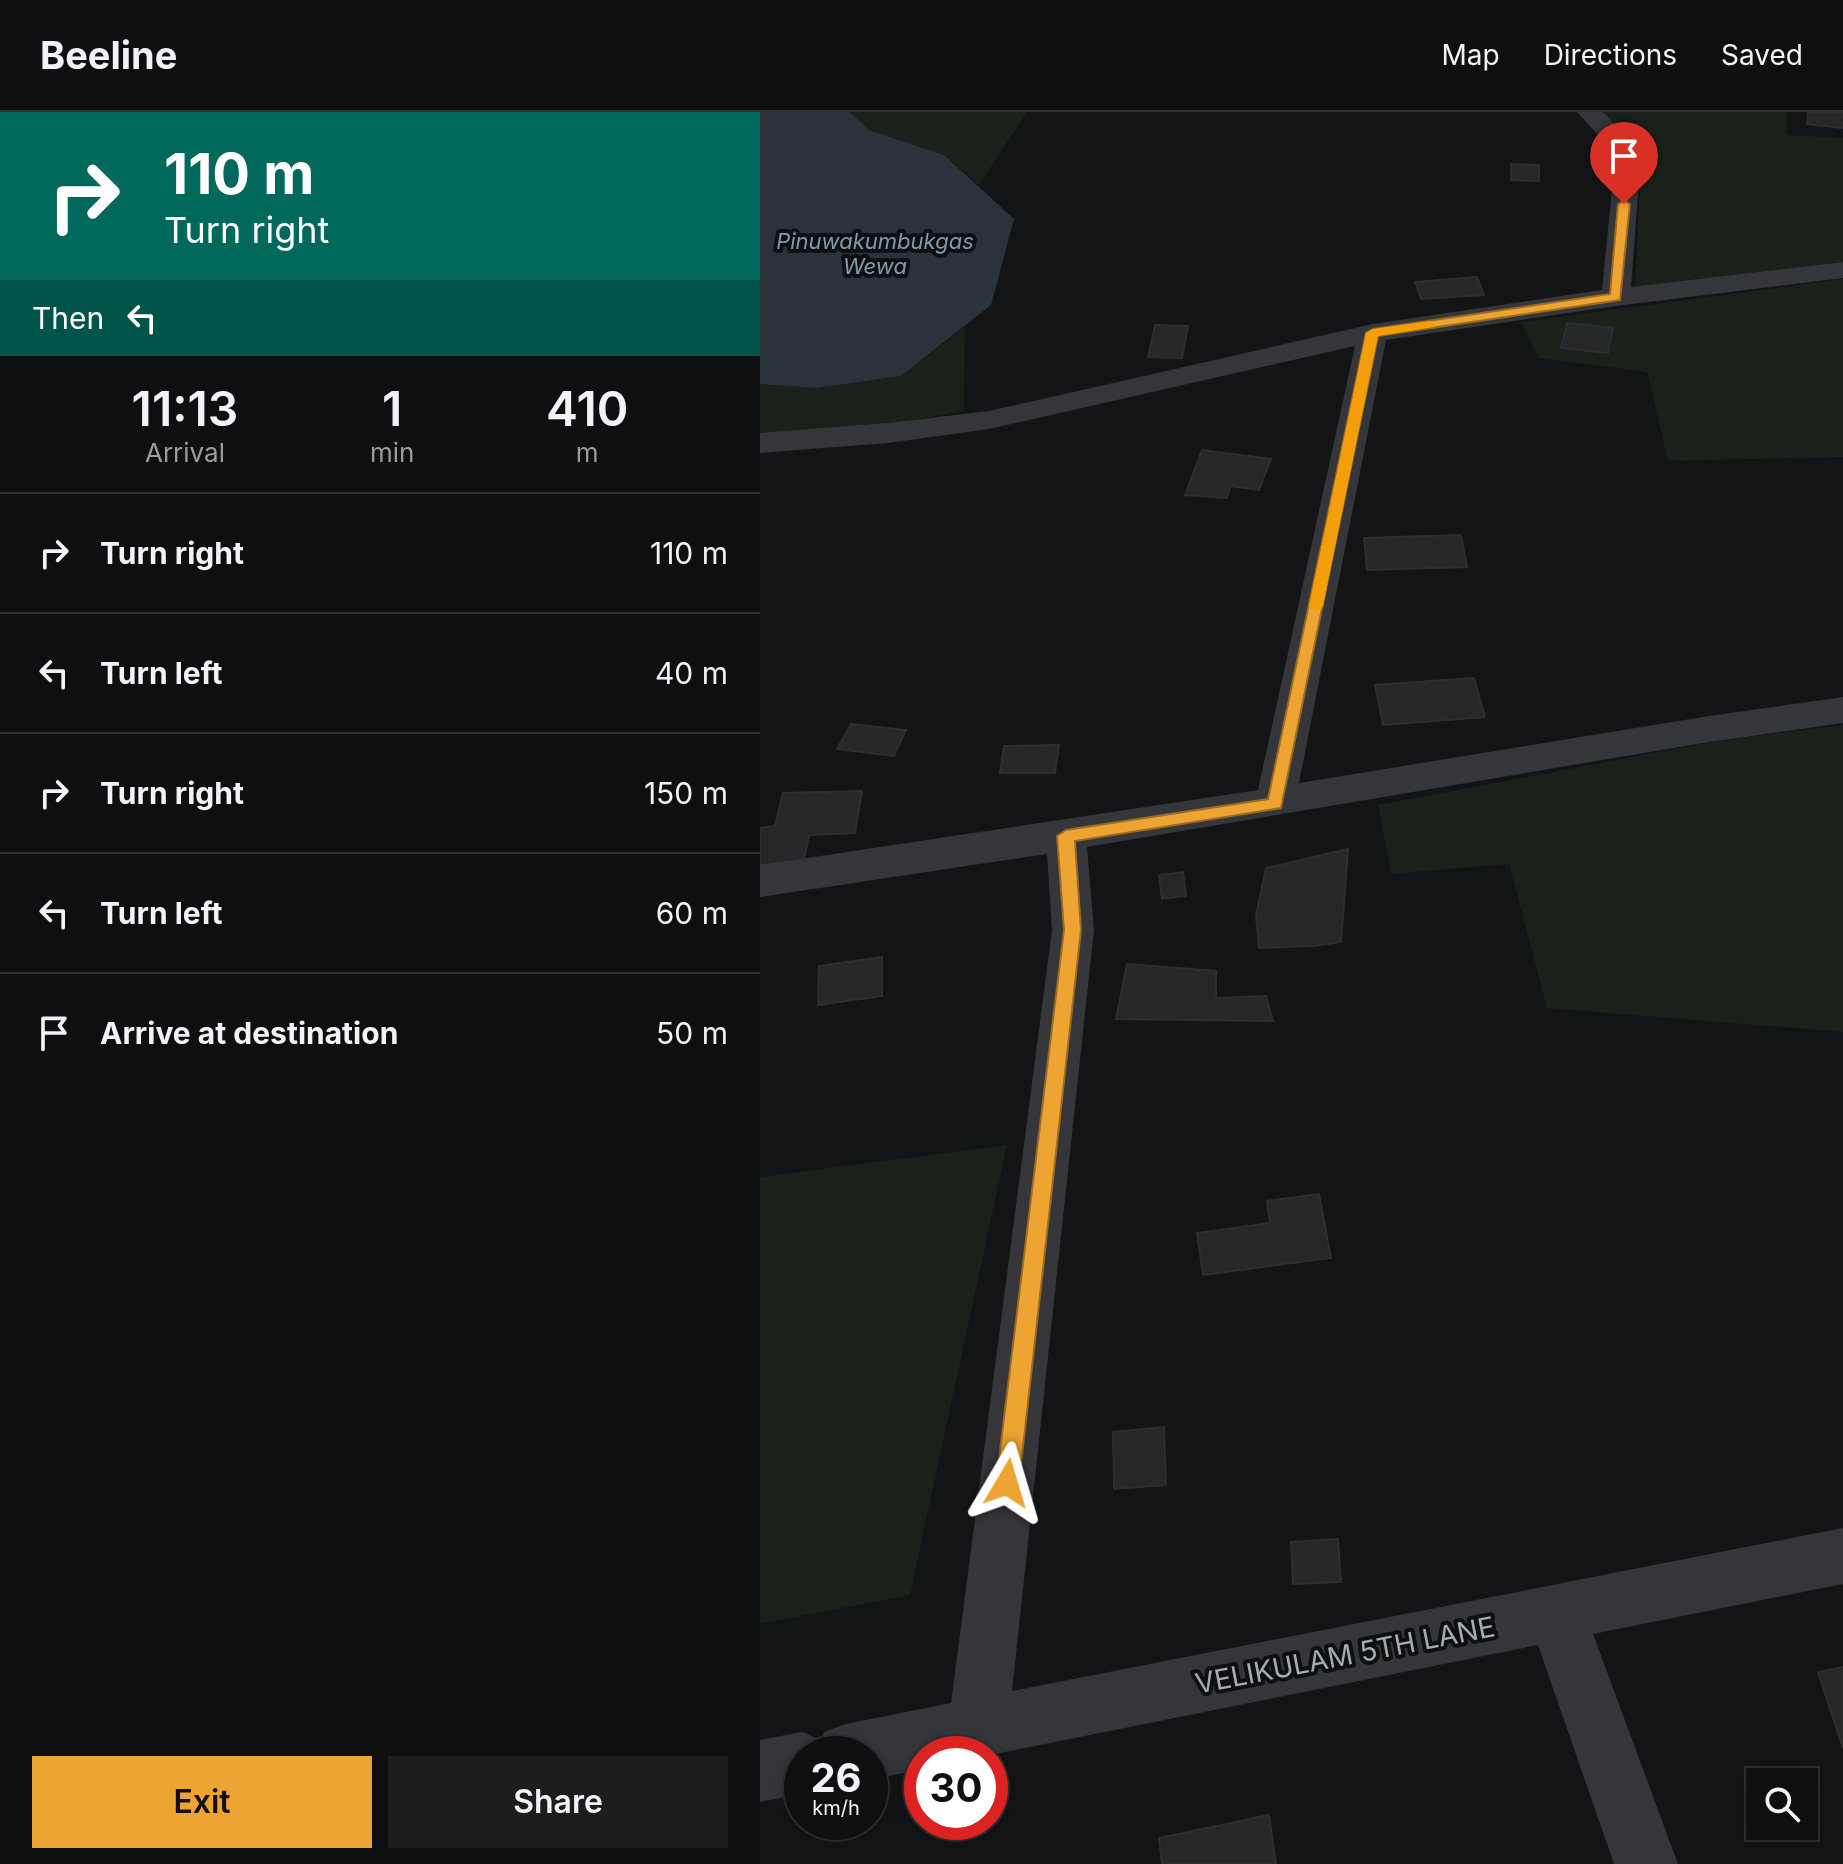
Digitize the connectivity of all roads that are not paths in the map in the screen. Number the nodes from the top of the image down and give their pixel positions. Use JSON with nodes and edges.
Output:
{"nodes":[{"id":1,"x":1589,"y":112,"type":"edge"},
{"id":2,"x":1843,"y":270,"type":"edge"},
{"id":3,"x":1616,"y":297,"type":"junction"},
{"id":4,"x":1373,"y":333,"type":"junction"},
{"id":5,"x":760,"y":443,"type":"edge"},
{"id":6,"x":1843,"y":710,"type":"edge"},
{"id":7,"x":1275,"y":803,"type":"junction"},
{"id":8,"x":1066,"y":836,"type":"junction"},
{"id":9,"x":760,"y":881,"type":"edge"},
{"id":10,"x":1843,"y":1556,"type":"edge"},
{"id":11,"x":1556,"y":1613,"type":"junction"},
{"id":12,"x":978,"y":1728,"type":"junction"},
{"id":13,"x":888,"y":1746,"type":"edge"},
{"id":14,"x":784,"y":1766,"type":"edge"},
{"id":15,"x":760,"y":1771,"type":"edge"},
{"id":16,"x":1646,"y":1864,"type":"edge"}],
"edges":[{"from":1,"to":3,"type":"street"},
{"from":2,"to":3,"type":"street"},
{"from":3,"to":4,"type":"street"},
{"from":4,"to":5,"type":"street"},
{"from":4,"to":7,"type":"street"},
{"from":6,"to":7,"type":"street"},
{"from":7,"to":8,"type":"street"},
{"from":8,"to":9,"type":"street"},
{"from":8,"to":12,"type":"street"},
{"from":10,"to":11,"type":"street","name":"VELIKULAM 5TH LANE"},
{"from":11,"to":12,"type":"street","name":"VELIKULAM 5TH LANE"},
{"from":11,"to":16,"type":"street"},
{"from":12,"to":13,"type":"street","name":"VELIKULAM 5TH LANE"},
{"from":14,"to":15,"type":"street"}]}
